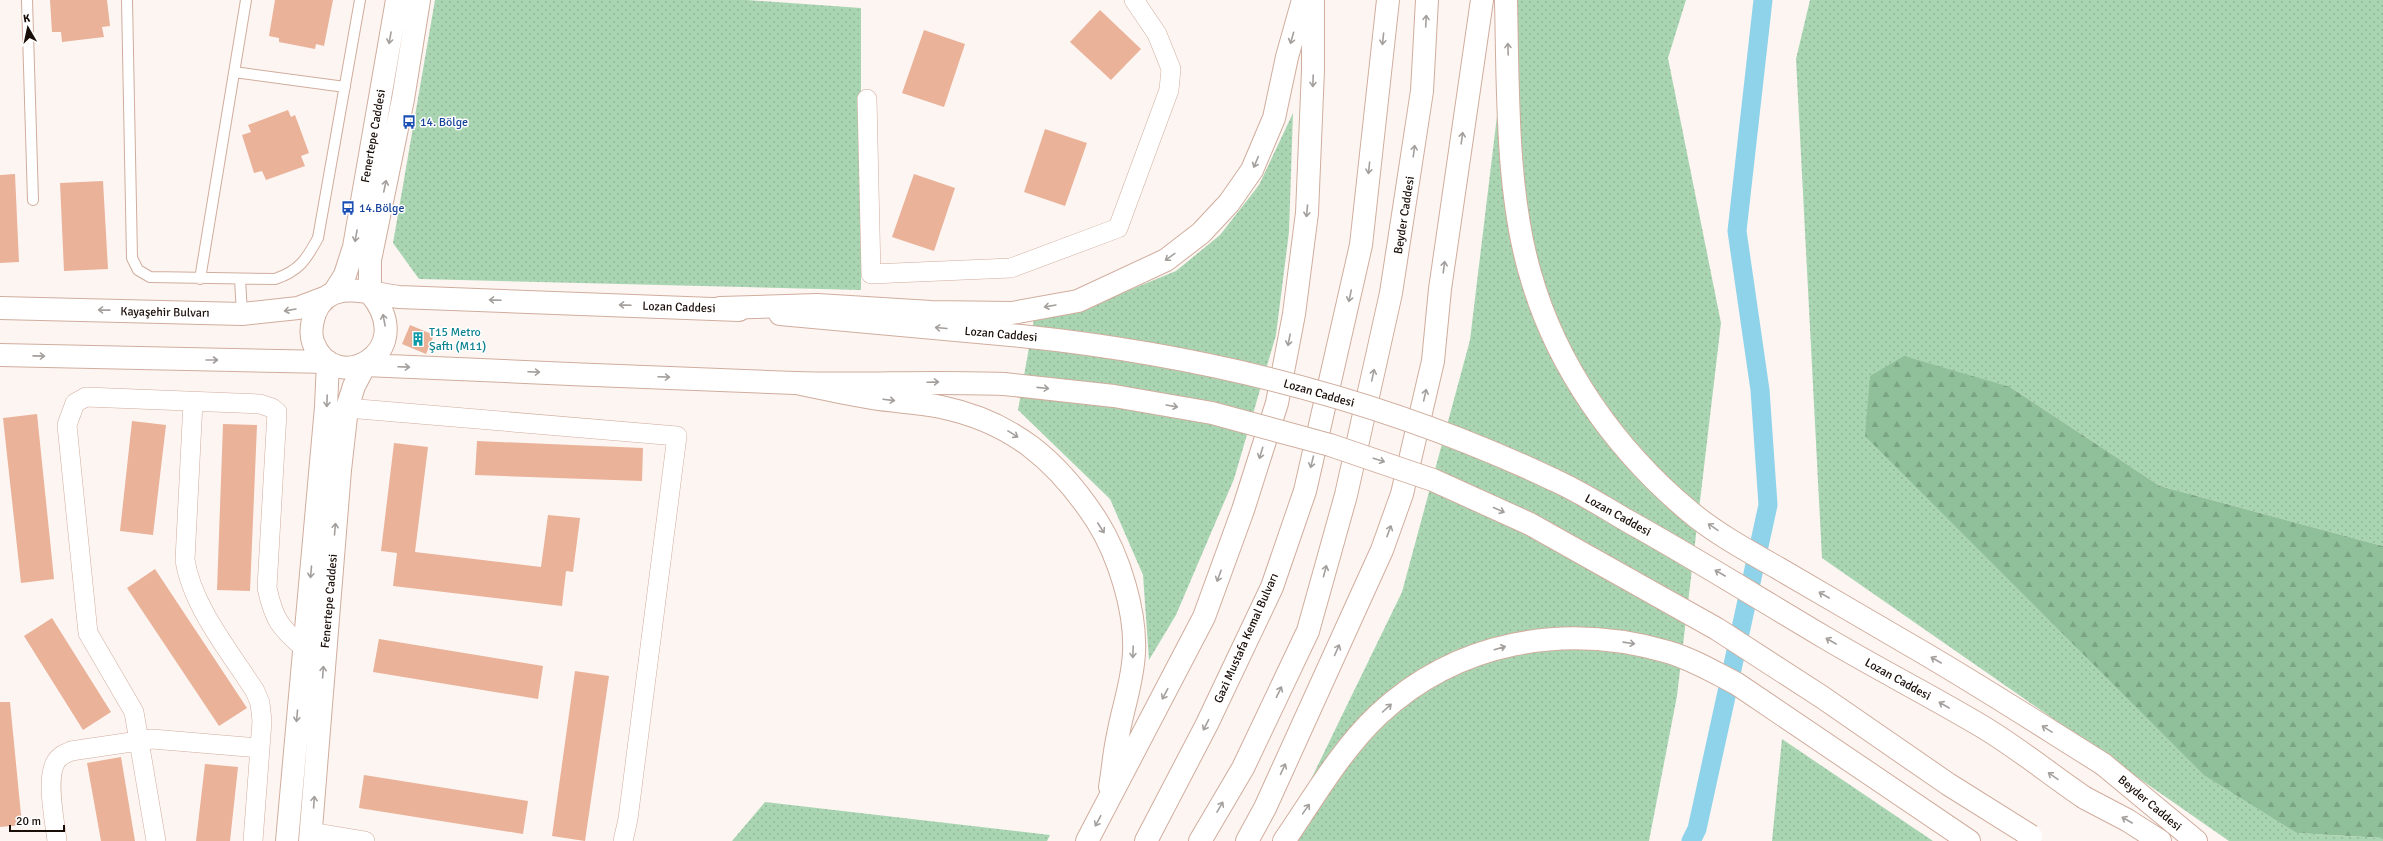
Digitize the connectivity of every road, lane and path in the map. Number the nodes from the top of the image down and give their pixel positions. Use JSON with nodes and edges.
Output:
{"nodes":[{"id":1,"x":27,"y":0,"type":"edge"},
{"id":2,"x":127,"y":0,"type":"edge"},
{"id":3,"x":246,"y":0,"type":"edge"},
{"id":4,"x":360,"y":0,"type":"edge"},
{"id":5,"x":396,"y":0,"type":"edge"},
{"id":6,"x":419,"y":0,"type":"edge"},
{"id":7,"x":1134,"y":0,"type":"edge"},
{"id":8,"x":1303,"y":0,"type":"edge"},
{"id":9,"x":1313,"y":0,"type":"edge"},
{"id":10,"x":1388,"y":0,"type":"edge"},
{"id":11,"x":1427,"y":0,"type":"edge"},
{"id":12,"x":1482,"y":0,"type":"edge"},
{"id":13,"x":1506,"y":0,"type":"edge"},
{"id":14,"x":234,"y":72,"type":"junction"},
{"id":15,"x":345,"y":87,"type":"junction"},
{"id":16,"x":867,"y":99,"type":"dead end"},
{"id":17,"x":34,"y":200,"type":"dead end"},
{"id":18,"x":200,"y":279,"type":"junction"},
{"id":19,"x":240,"y":279,"type":"junction"},
{"id":20,"x":331,"y":294,"type":"junction"},
{"id":21,"x":370,"y":294,"type":"junction"},
{"id":22,"x":0,"y":308,"type":"edge"},
{"id":23,"x":720,"y":308,"type":"junction"},
{"id":24,"x":242,"y":314,"type":"junction"},
{"id":25,"x":0,"y":355,"type":"edge"},
{"id":26,"x":328,"y":362,"type":"junction"},
{"id":27,"x":365,"y":365,"type":"junction"},
{"id":28,"x":796,"y":382,"type":"junction"},
{"id":29,"x":193,"y":402,"type":"junction"},
{"id":30,"x":347,"y":408,"type":"junction"},
{"id":31,"x":304,"y":648,"type":"junction"},
{"id":32,"x":139,"y":740,"type":"junction"},
{"id":33,"x":260,"y":748,"type":"junction"},
{"id":34,"x":1108,"y":801,"type":"junction"},
{"id":35,"x":311,"y":836,"type":"edge"},
{"id":36,"x":2035,"y":839,"type":"edge"},
{"id":37,"x":57,"y":841,"type":"edge"},
{"id":38,"x":156,"y":841,"type":"edge"},
{"id":39,"x":253,"y":841,"type":"edge"},
{"id":40,"x":286,"y":841,"type":"edge"},
{"id":41,"x":365,"y":841,"type":"edge"},
{"id":42,"x":623,"y":841,"type":"edge"},
{"id":43,"x":1087,"y":841,"type":"edge"},
{"id":44,"x":1146,"y":841,"type":"edge"},
{"id":45,"x":1200,"y":841,"type":"edge"},
{"id":46,"x":1247,"y":841,"type":"edge"},
{"id":47,"x":1284,"y":841,"type":"edge"},
{"id":48,"x":1969,"y":841,"type":"edge"},
{"id":49,"x":2160,"y":841,"type":"edge"},
{"id":50,"x":2196,"y":841,"type":"edge"}],
"edges":[{"from":1,"to":17,"type":"lane"},
{"from":2,"to":18,"type":"lane"},
{"from":3,"to":14,"type":"lane"},
{"from":4,"to":15,"type":"lane"},
{"from":5,"to":20,"type":"main road","name":"Fenertepe Caddesi","one_way":true},
{"from":21,"to":6,"type":"main road","name":"Fenertepe Caddesi","one_way":true},
{"from":7,"to":16,"type":"street"},
{"from":8,"to":23,"type":"main road","one_way":true},
{"from":9,"to":34,"type":"main road","one_way":true},
{"from":10,"to":44,"type":"main road","name":"Gazi Mustafa Kemal Bulvarı","one_way":true},
{"from":45,"to":11,"type":"main road","name":"Beyder Caddesi","one_way":true},
{"from":46,"to":12,"type":"main road","one_way":true},
{"from":50,"to":13,"type":"main road","name":"Beyder Caddesi","one_way":true},
{"from":14,"to":15,"type":"lane"},
{"from":14,"to":18,"type":"lane"},
{"from":15,"to":19,"type":"lane"},
{"from":18,"to":19,"type":"lane"},
{"from":19,"to":24,"type":"lane"},
{"from":20,"to":21,"type":"main road"},
{"from":20,"to":24,"type":"main road","name":"Kayaşehir Bulvarı","one_way":true},
{"from":20,"to":26,"type":"main road"},
{"from":23,"to":21,"type":"main road","name":"Lozan Caddesi","one_way":true},
{"from":27,"to":21,"type":"main road","one_way":true},
{"from":24,"to":22,"type":"main road","name":"Kayaşehir Bulvarı","one_way":true},
{"from":49,"to":23,"type":"main road","name":"Lozan Caddesi","one_way":true,"bridge":true},
{"from":25,"to":26,"type":"main road","one_way":true},
{"from":26,"to":27,"type":"main road"},
{"from":26,"to":31,"type":"main road","name":"Fenertepe Caddesi","one_way":true},
{"from":27,"to":28,"type":"main road","one_way":true},
{"from":27,"to":30,"type":"main road","name":"Fenertepe Caddesi"},
{"from":28,"to":34,"type":"main road","one_way":true},
{"from":28,"to":36,"type":"main road","one_way":true,"bridge":true},
{"from":29,"to":31,"type":"street"},
{"from":29,"to":32,"type":"street"},
{"from":29,"to":33,"type":"street"},
{"from":35,"to":30,"type":"main road","name":"Fenertepe Caddesi","one_way":true},
{"from":30,"to":42,"type":"street"},
{"from":31,"to":40,"type":"main road","name":"Fenertepe Caddesi","one_way":true},
{"from":32,"to":33,"type":"street"},
{"from":32,"to":37,"type":"street"},
{"from":32,"to":38,"type":"street"},
{"from":33,"to":39,"type":"street"},
{"from":34,"to":43,"type":"main road","one_way":true},
{"from":35,"to":41,"type":"street"},
{"from":47,"to":48,"type":"main road","one_way":true}]}
